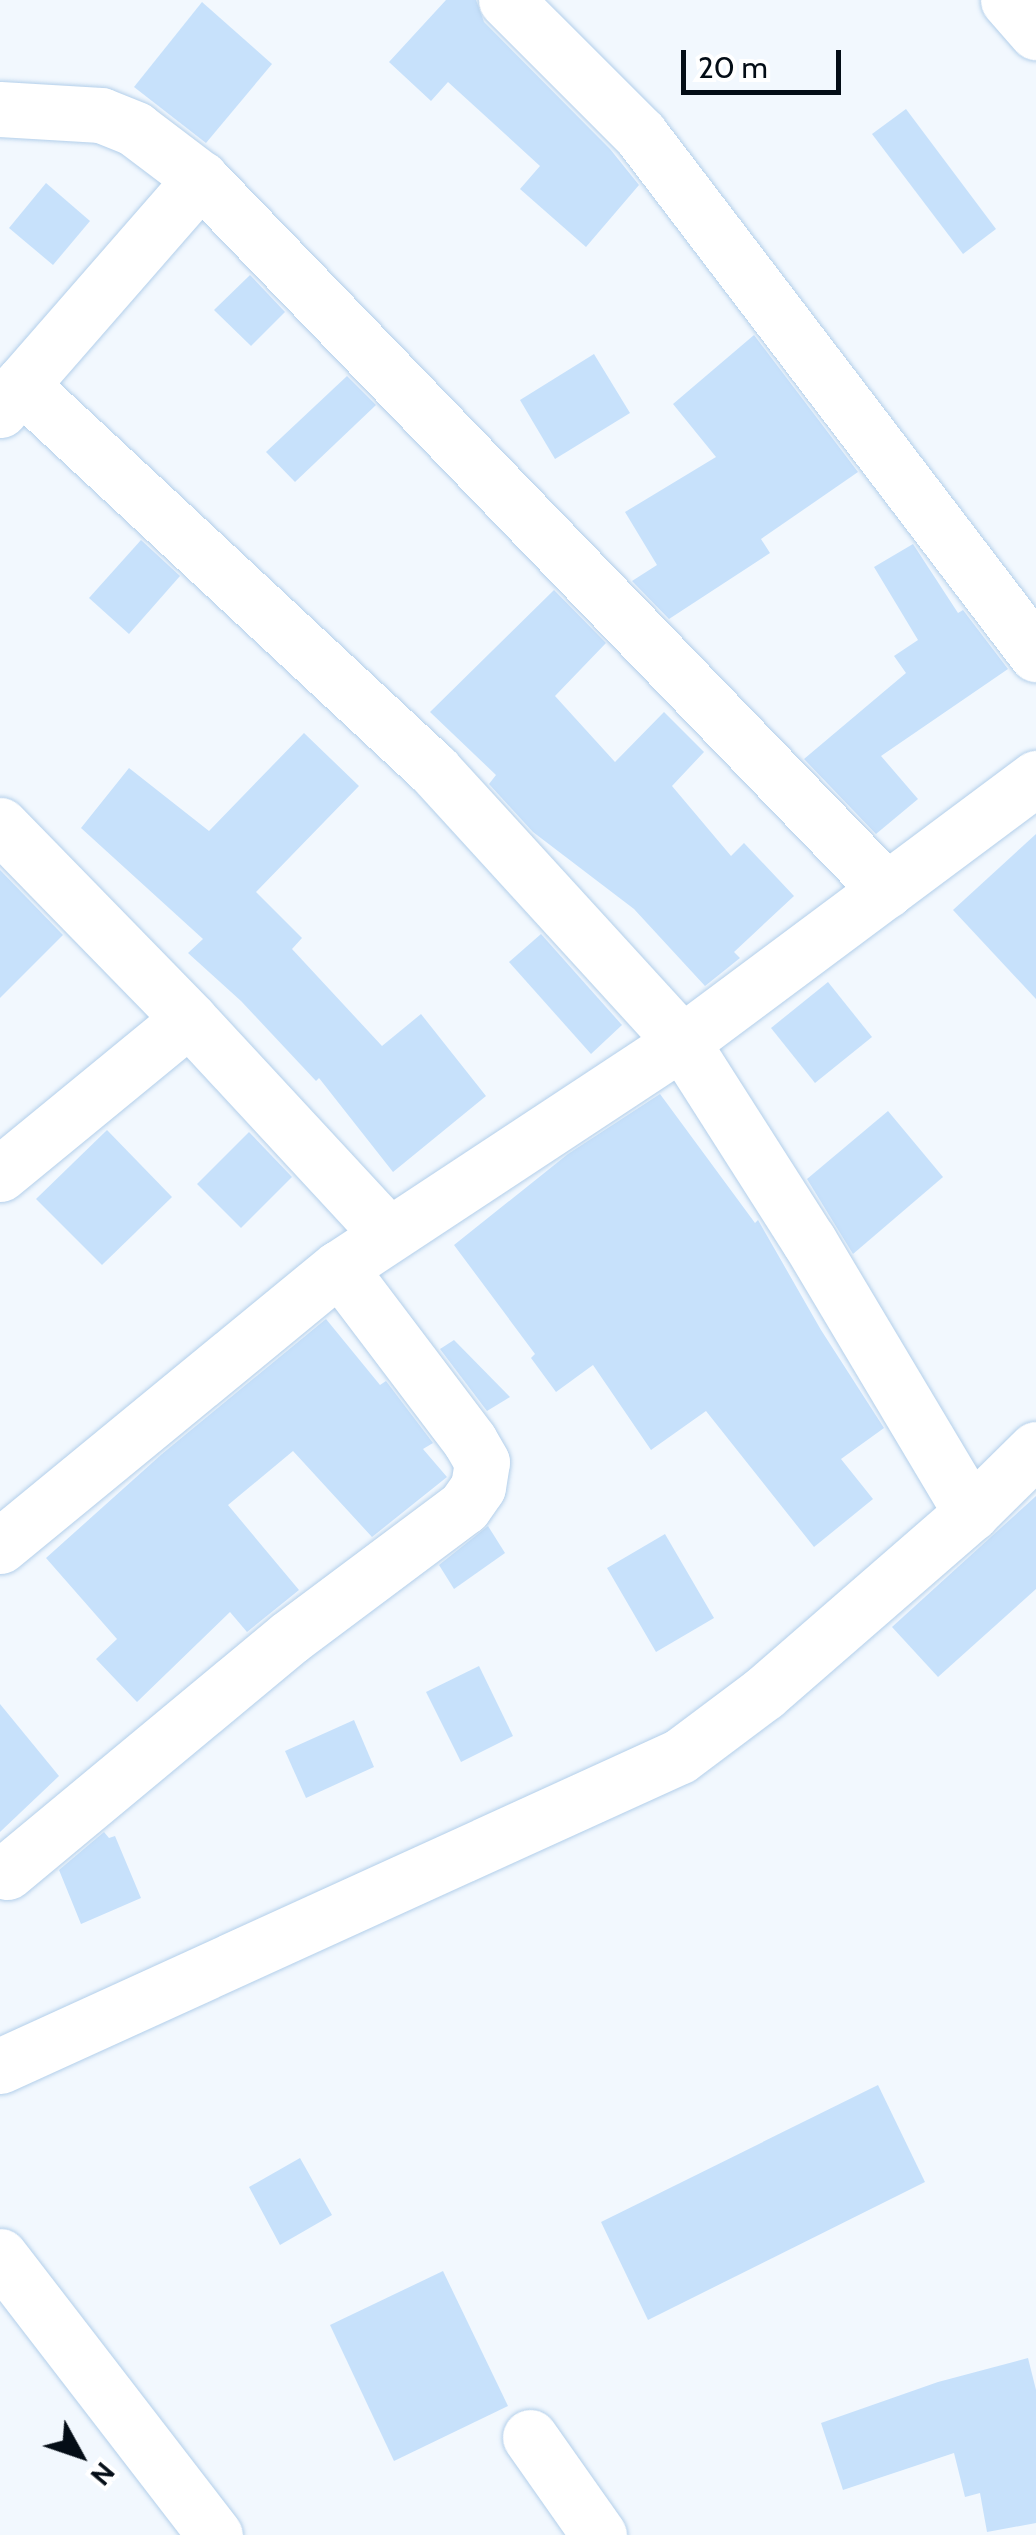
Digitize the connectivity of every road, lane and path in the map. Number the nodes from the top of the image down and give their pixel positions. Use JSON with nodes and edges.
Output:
{"nodes":[{"id":1,"x":506,"y":0,"type":"edge"},
{"id":2,"x":1008,"y":0,"type":"edge"},
{"id":3,"x":1036,"y":32,"type":"edge"},
{"id":4,"x":0,"y":108,"type":"edge"},
{"id":5,"x":201,"y":179,"type":"junction"},
{"id":6,"x":10,"y":397,"type":"edge"},
{"id":7,"x":1036,"y":654,"type":"edge"},
{"id":8,"x":1029,"y":795,"type":"edge"},
{"id":9,"x":0,"y":825,"type":"edge"},
{"id":10,"x":887,"y":890,"type":"junction"},
{"id":11,"x":189,"y":1019,"type":"junction"},
{"id":12,"x":682,"y":1042,"type":"junction"},
{"id":13,"x":0,"y":1174,"type":"edge"},
{"id":14,"x":388,"y":1234,"type":"junction"},
{"id":15,"x":339,"y":1268,"type":"junction"},
{"id":16,"x":1036,"y":1449,"type":"edge"},
{"id":17,"x":971,"y":1512,"type":"junction"},
{"id":18,"x":0,"y":1546,"type":"edge"},
{"id":19,"x":8,"y":1872,"type":"dead end"},
{"id":20,"x":0,"y":2066,"type":"edge"},
{"id":21,"x":0,"y":2256,"type":"edge"},
{"id":22,"x":530,"y":2437,"type":"dead end"},
{"id":23,"x":215,"y":2535,"type":"edge"},
{"id":24,"x":599,"y":2535,"type":"edge"}],
"edges":[{"from":1,"to":7,"type":"street"},
{"from":2,"to":3,"type":"street"},
{"from":4,"to":5,"type":"street"},
{"from":5,"to":6,"type":"street"},
{"from":5,"to":10,"type":"street"},
{"from":6,"to":12,"type":"street"},
{"from":8,"to":10,"type":"street"},
{"from":9,"to":11,"type":"street"},
{"from":10,"to":12,"type":"street"},
{"from":11,"to":13,"type":"street"},
{"from":11,"to":14,"type":"street"},
{"from":12,"to":14,"type":"street"},
{"from":12,"to":17,"type":"street"},
{"from":14,"to":15,"type":"street"},
{"from":15,"to":18,"type":"street"},
{"from":15,"to":19,"type":"street"},
{"from":16,"to":17,"type":"street"},
{"from":17,"to":20,"type":"street"},
{"from":21,"to":23,"type":"street"},
{"from":22,"to":24,"type":"street"}]}
